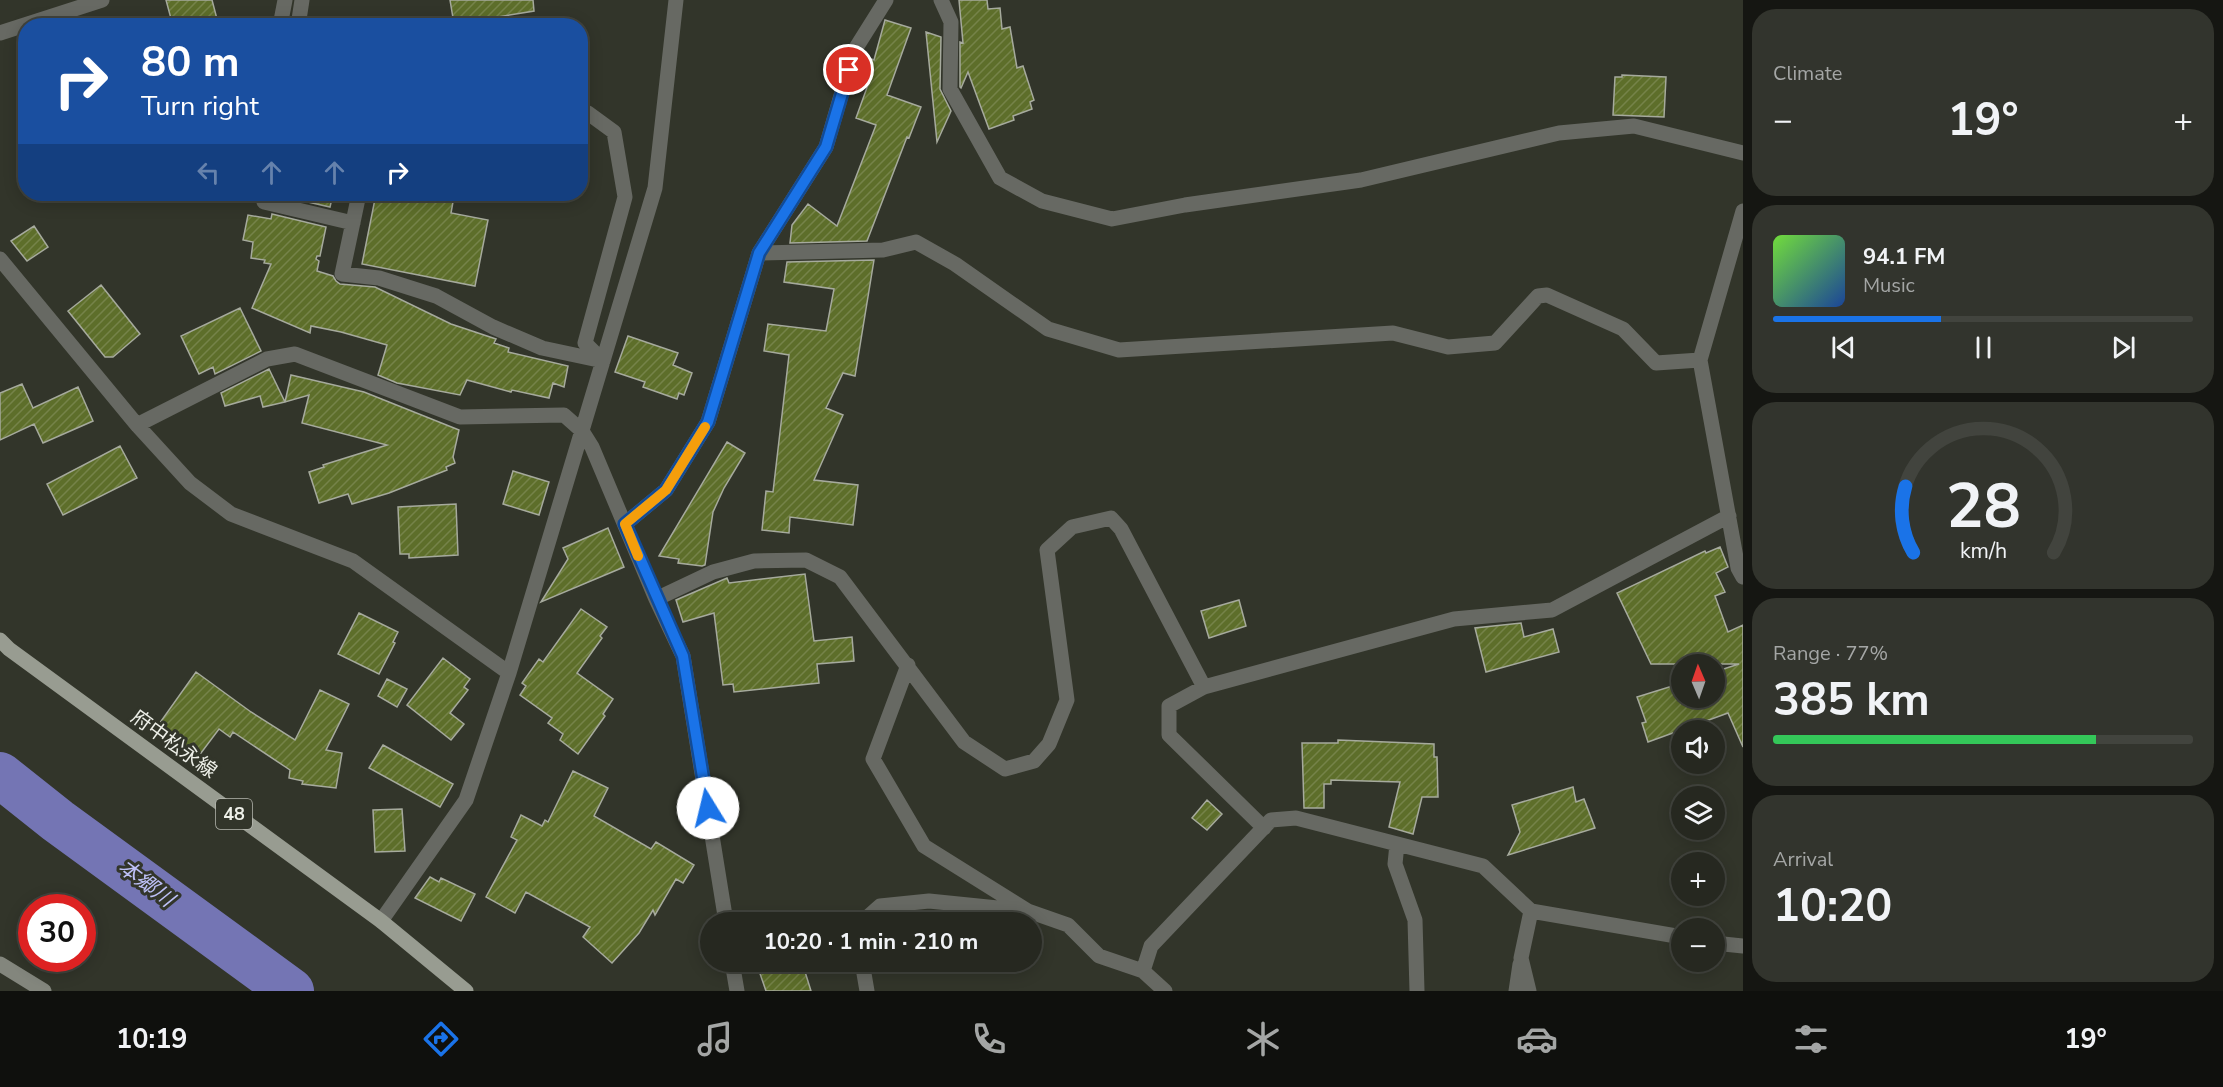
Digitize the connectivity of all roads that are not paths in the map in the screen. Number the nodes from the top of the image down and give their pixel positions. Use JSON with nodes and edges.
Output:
{"nodes":[{"id":1,"x":102,"y":0,"type":"edge"},
{"id":2,"x":285,"y":0,"type":"edge"},
{"id":3,"x":302,"y":0,"type":"edge"},
{"id":4,"x":675,"y":0,"type":"edge"},
{"id":5,"x":885,"y":0,"type":"edge"},
{"id":6,"x":941,"y":0,"type":"edge"},
{"id":7,"x":46,"y":18,"type":"edge"},
{"id":8,"x":282,"y":18,"type":"edge"},
{"id":9,"x":299,"y":18,"type":"edge"},
{"id":10,"x":18,"y":27,"type":"edge"},
{"id":11,"x":0,"y":33,"type":"edge"},
{"id":12,"x":588,"y":113,"type":"edge"},
{"id":13,"x":1743,"y":153,"type":"edge"},
{"id":14,"x":264,"y":201,"type":"edge"},
{"id":15,"x":358,"y":201,"type":"edge"},
{"id":16,"x":1743,"y":211,"type":"edge"},
{"id":17,"x":353,"y":223,"type":"junction"},
{"id":18,"x":759,"y":253,"type":"junction"},
{"id":19,"x":0,"y":259,"type":"edge"},
{"id":20,"x":1700,"y":360,"type":"junction"},
{"id":21,"x":603,"y":361,"type":"junction"},
{"id":22,"x":137,"y":425,"type":"junction"},
{"id":23,"x":582,"y":431,"type":"junction"},
{"id":24,"x":1729,"y":516,"type":"junction"},
{"id":25,"x":625,"y":524,"type":"junction"},
{"id":26,"x":1743,"y":577,"type":"edge"},
{"id":27,"x":656,"y":599,"type":"junction"},
{"id":28,"x":0,"y":640,"type":"edge"},
{"id":29,"x":908,"y":665,"type":"junction"},
{"id":30,"x":509,"y":673,"type":"junction"},
{"id":31,"x":1204,"y":687,"type":"junction"},
{"id":32,"x":1264,"y":828,"type":"junction"},
{"id":33,"x":1396,"y":844,"type":"junction"},
{"id":34,"x":1028,"y":911,"type":"junction"},
{"id":35,"x":1531,"y":911,"type":"junction"},
{"id":36,"x":724,"y":912,"type":"edge"},
{"id":37,"x":873,"y":912,"type":"edge"},
{"id":38,"x":381,"y":921,"type":"junction"},
{"id":39,"x":1671,"y":935,"type":"edge"},
{"id":40,"x":1725,"y":944,"type":"edge"},
{"id":41,"x":1743,"y":946,"type":"edge"},
{"id":42,"x":1521,"y":958,"type":"junction"},
{"id":43,"x":0,"y":964,"type":"edge"},
{"id":44,"x":1143,"y":971,"type":"junction"},
{"id":45,"x":734,"y":972,"type":"edge"},
{"id":46,"x":864,"y":972,"type":"edge"},
{"id":47,"x":44,"y":991,"type":"edge"},
{"id":48,"x":466,"y":991,"type":"edge"},
{"id":49,"x":737,"y":991,"type":"edge"},
{"id":50,"x":867,"y":991,"type":"edge"},
{"id":51,"x":1165,"y":991,"type":"edge"},
{"id":52,"x":1417,"y":991,"type":"edge"},
{"id":53,"x":1516,"y":991,"type":"edge"},
{"id":54,"x":1529,"y":991,"type":"edge"}],
"edges":[{"from":1,"to":7,"type":"street"},
{"from":2,"to":8,"type":"street"},
{"from":3,"to":9,"type":"street"},
{"from":4,"to":21,"type":"street"},
{"from":5,"to":18,"type":"street"},
{"from":6,"to":13,"type":"street"},
{"from":10,"to":11,"type":"street"},
{"from":12,"to":21,"type":"street"},
{"from":14,"to":17,"type":"street"},
{"from":15,"to":17,"type":"street"},
{"from":16,"to":20,"type":"street"},
{"from":17,"to":21,"type":"street"},
{"from":18,"to":20,"type":"street"},
{"from":18,"to":25,"type":"street"},
{"from":19,"to":22,"type":"street"},
{"from":20,"to":24,"type":"street"},
{"from":21,"to":23,"type":"street"},
{"from":22,"to":23,"type":"street"},
{"from":22,"to":30,"type":"street"},
{"from":23,"to":25,"type":"street"},
{"from":23,"to":30,"type":"street"},
{"from":24,"to":26,"type":"street"},
{"from":24,"to":31,"type":"street"},
{"from":25,"to":27,"type":"street"},
{"from":27,"to":29,"type":"street"},
{"from":27,"to":36,"type":"street"},
{"from":28,"to":38,"type":"main road","name":"府中松永線","number":"48"},
{"from":29,"to":31,"type":"street"},
{"from":29,"to":34,"type":"street"},
{"from":30,"to":38,"type":"street"},
{"from":31,"to":32,"type":"street"},
{"from":32,"to":33,"type":"street"},
{"from":32,"to":44,"type":"street"},
{"from":33,"to":35,"type":"street"},
{"from":33,"to":52,"type":"street"},
{"from":34,"to":37,"type":"street"},
{"from":34,"to":44,"type":"street"},
{"from":35,"to":39,"type":"street"},
{"from":35,"to":42,"type":"street"},
{"from":38,"to":48,"type":"main road","name":"府中松永線","number":"48"},
{"from":40,"to":41,"type":"street"},
{"from":42,"to":53,"type":"street"},
{"from":42,"to":54,"type":"street"},
{"from":43,"to":47,"type":"street"},
{"from":44,"to":51,"type":"street"},
{"from":45,"to":49,"type":"street"},
{"from":46,"to":50,"type":"street"}]}
